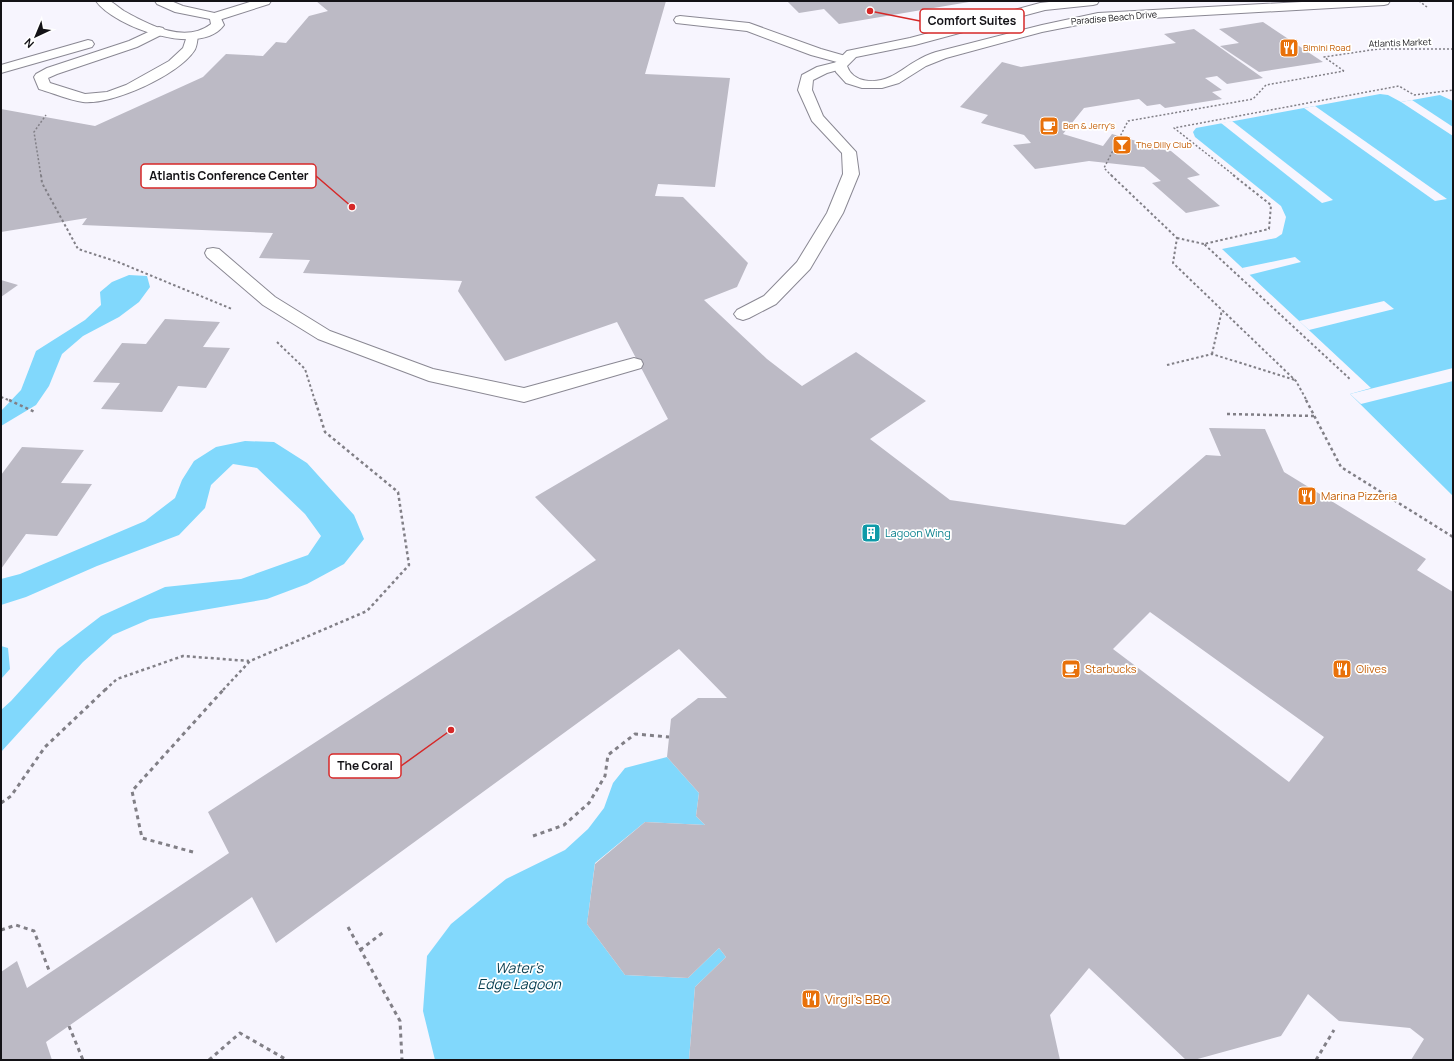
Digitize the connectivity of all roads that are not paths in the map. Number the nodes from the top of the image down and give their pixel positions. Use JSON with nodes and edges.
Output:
{"nodes":[{"id":1,"x":102,"y":1,"type":"edge"},
{"id":2,"x":161,"y":1,"type":"edge"},
{"id":3,"x":265,"y":1,"type":"edge"},
{"id":4,"x":1076,"y":1,"type":"edge"},
{"id":5,"x":1093,"y":1,"type":"edge"},
{"id":6,"x":1384,"y":1,"type":"edge"},
{"id":7,"x":1041,"y":4,"type":"edge"},
{"id":8,"x":215,"y":17,"type":"junction"},
{"id":9,"x":1098,"y":17,"type":"junction"},
{"id":10,"x":680,"y":20,"type":"dead end"},
{"id":11,"x":1063,"y":23,"type":"junction"},
{"id":12,"x":144,"y":25,"type":"junction"},
{"id":13,"x":130,"y":30,"type":"dead end"},
{"id":14,"x":159,"y":30,"type":"junction"},
{"id":15,"x":192,"y":36,"type":"junction"},
{"id":16,"x":103,"y":40,"type":"dead end"},
{"id":17,"x":842,"y":62,"type":"junction"},
{"id":18,"x":1,"y":69,"type":"edge"},
{"id":19,"x":213,"y":253,"type":"dead end"},
{"id":20,"x":743,"y":314,"type":"dead end"},
{"id":21,"x":634,"y":364,"type":"dead end"}],
"edges":[{"from":1,"to":12,"type":"street"},
{"from":2,"to":8,"type":"street"},
{"from":3,"to":8,"type":"street"},
{"from":4,"to":5,"type":"street","name":"Paradise Beach Drive"},
{"from":4,"to":7,"type":"street","name":"Paradise Beach Drive"},
{"from":4,"to":9,"type":"street"},
{"from":6,"to":9,"type":"street","name":"Paradise Beach Drive"},
{"from":7,"to":11,"type":"street"},
{"from":7,"to":17,"type":"street","name":"Paradise Beach Drive"},
{"from":8,"to":15,"type":"street"},
{"from":9,"to":11,"type":"street","name":"Paradise Beach Drive"},
{"from":10,"to":17,"type":"street"},
{"from":11,"to":17,"type":"street","name":"Paradise Beach Drive"},
{"from":12,"to":13,"type":"street"},
{"from":12,"to":14,"type":"street"},
{"from":14,"to":15,"type":"street"},
{"from":14,"to":15,"type":"street"},
{"from":16,"to":18,"type":"street"},
{"from":17,"to":20,"type":"street"},
{"from":19,"to":21,"type":"street"}]}
